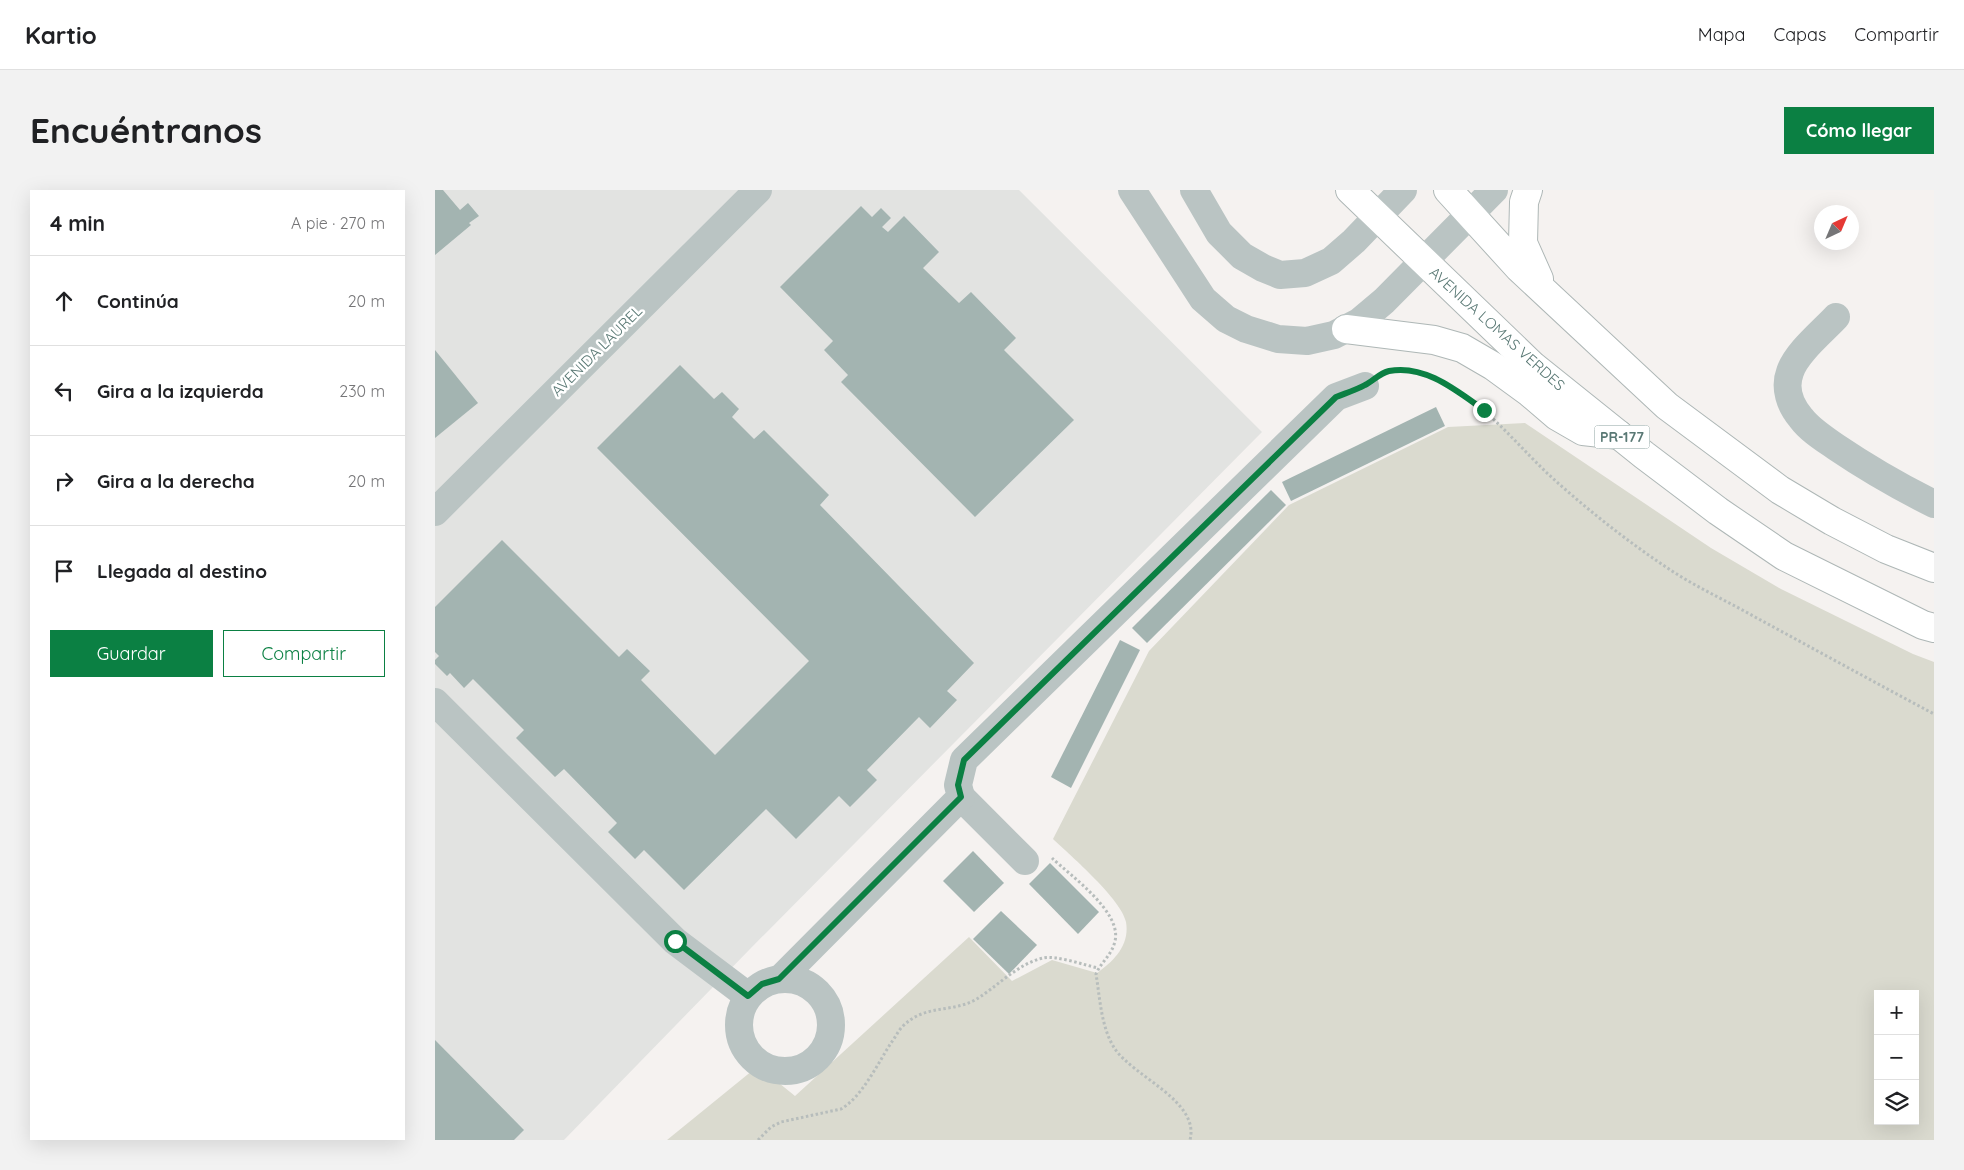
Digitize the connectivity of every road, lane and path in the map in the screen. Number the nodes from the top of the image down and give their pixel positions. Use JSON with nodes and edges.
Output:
{"nodes":[{"id":1,"x":758,"y":190,"type":"edge"},
{"id":2,"x":1132,"y":190,"type":"edge"},
{"id":3,"x":1194,"y":190,"type":"edge"},
{"id":4,"x":1350,"y":190,"type":"edge"},
{"id":5,"x":1403,"y":190,"type":"edge"},
{"id":6,"x":1448,"y":190,"type":"edge"},
{"id":7,"x":1494,"y":190,"type":"edge"},
{"id":8,"x":1528,"y":190,"type":"edge"},
{"id":9,"x":1470,"y":214,"type":"junction"},
{"id":10,"x":1377,"y":216,"type":"junction"},
{"id":11,"x":1423,"y":261,"type":"junction"},
{"id":12,"x":1545,"y":292,"type":"junction"},
{"id":13,"x":1836,"y":317,"type":"dead end"},
{"id":14,"x":1346,"y":329,"type":"junction"},
{"id":15,"x":1365,"y":386,"type":"joint"},
{"id":16,"x":1619,"y":434,"type":"junction"},
{"id":17,"x":1934,"y":504,"type":"edge"},
{"id":18,"x":435,"y":512,"type":"edge"},
{"id":19,"x":1934,"y":568,"type":"edge"},
{"id":20,"x":1934,"y":628,"type":"edge"},
{"id":21,"x":435,"y":702,"type":"edge"},
{"id":22,"x":1934,"y":714,"type":"edge"},
{"id":23,"x":961,"y":797,"type":"junction"},
{"id":24,"x":1025,"y":861,"type":"joint"},
{"id":25,"x":1099,"y":968,"type":"junction"},
{"id":26,"x":779,"y":979,"type":"junction"},
{"id":27,"x":748,"y":996,"type":"junction"},
{"id":28,"x":758,"y":1140,"type":"edge"},
{"id":29,"x":1190,"y":1140,"type":"edge"}],
"edges":[{"from":1,"to":18,"type":"street","name":"AVENIDA LAUREL"},
{"from":2,"to":14,"type":"street"},
{"from":3,"to":10,"type":"street"},
{"from":4,"to":10,"type":"highway","name":"AVENIDA LOMAS VERDES","number":"PR-177"},
{"from":5,"to":10,"type":"street"},
{"from":6,"to":9,"type":"highway"},
{"from":7,"to":9,"type":"street"},
{"from":8,"to":12,"type":"highway"},
{"from":9,"to":11,"type":"street"},
{"from":9,"to":12,"type":"highway"},
{"from":10,"to":11,"type":"highway","name":"AVENIDA LOMAS VERDES","number":"PR-177"},
{"from":11,"to":14,"type":"street"},
{"from":11,"to":16,"type":"highway","name":"AVENIDA LOMAS VERDES","number":"PR-177"},
{"from":12,"to":19,"type":"highway"},
{"from":13,"to":17,"type":"street"},
{"from":14,"to":16,"type":"highway"},
{"from":15,"to":22,"type":"path"},
{"from":15,"to":23,"type":"street"},
{"from":16,"to":20,"type":"highway","name":"AVENIDA LOMAS VERDES","number":"PR-177"},
{"from":21,"to":27,"type":"street"},
{"from":23,"to":24,"type":"street"},
{"from":23,"to":26,"type":"street"},
{"from":24,"to":25,"type":"path"},
{"from":25,"to":28,"type":"path"},
{"from":25,"to":29,"type":"path"},
{"from":26,"to":27,"type":"street"},
{"from":26,"to":27,"type":"street"}]}
